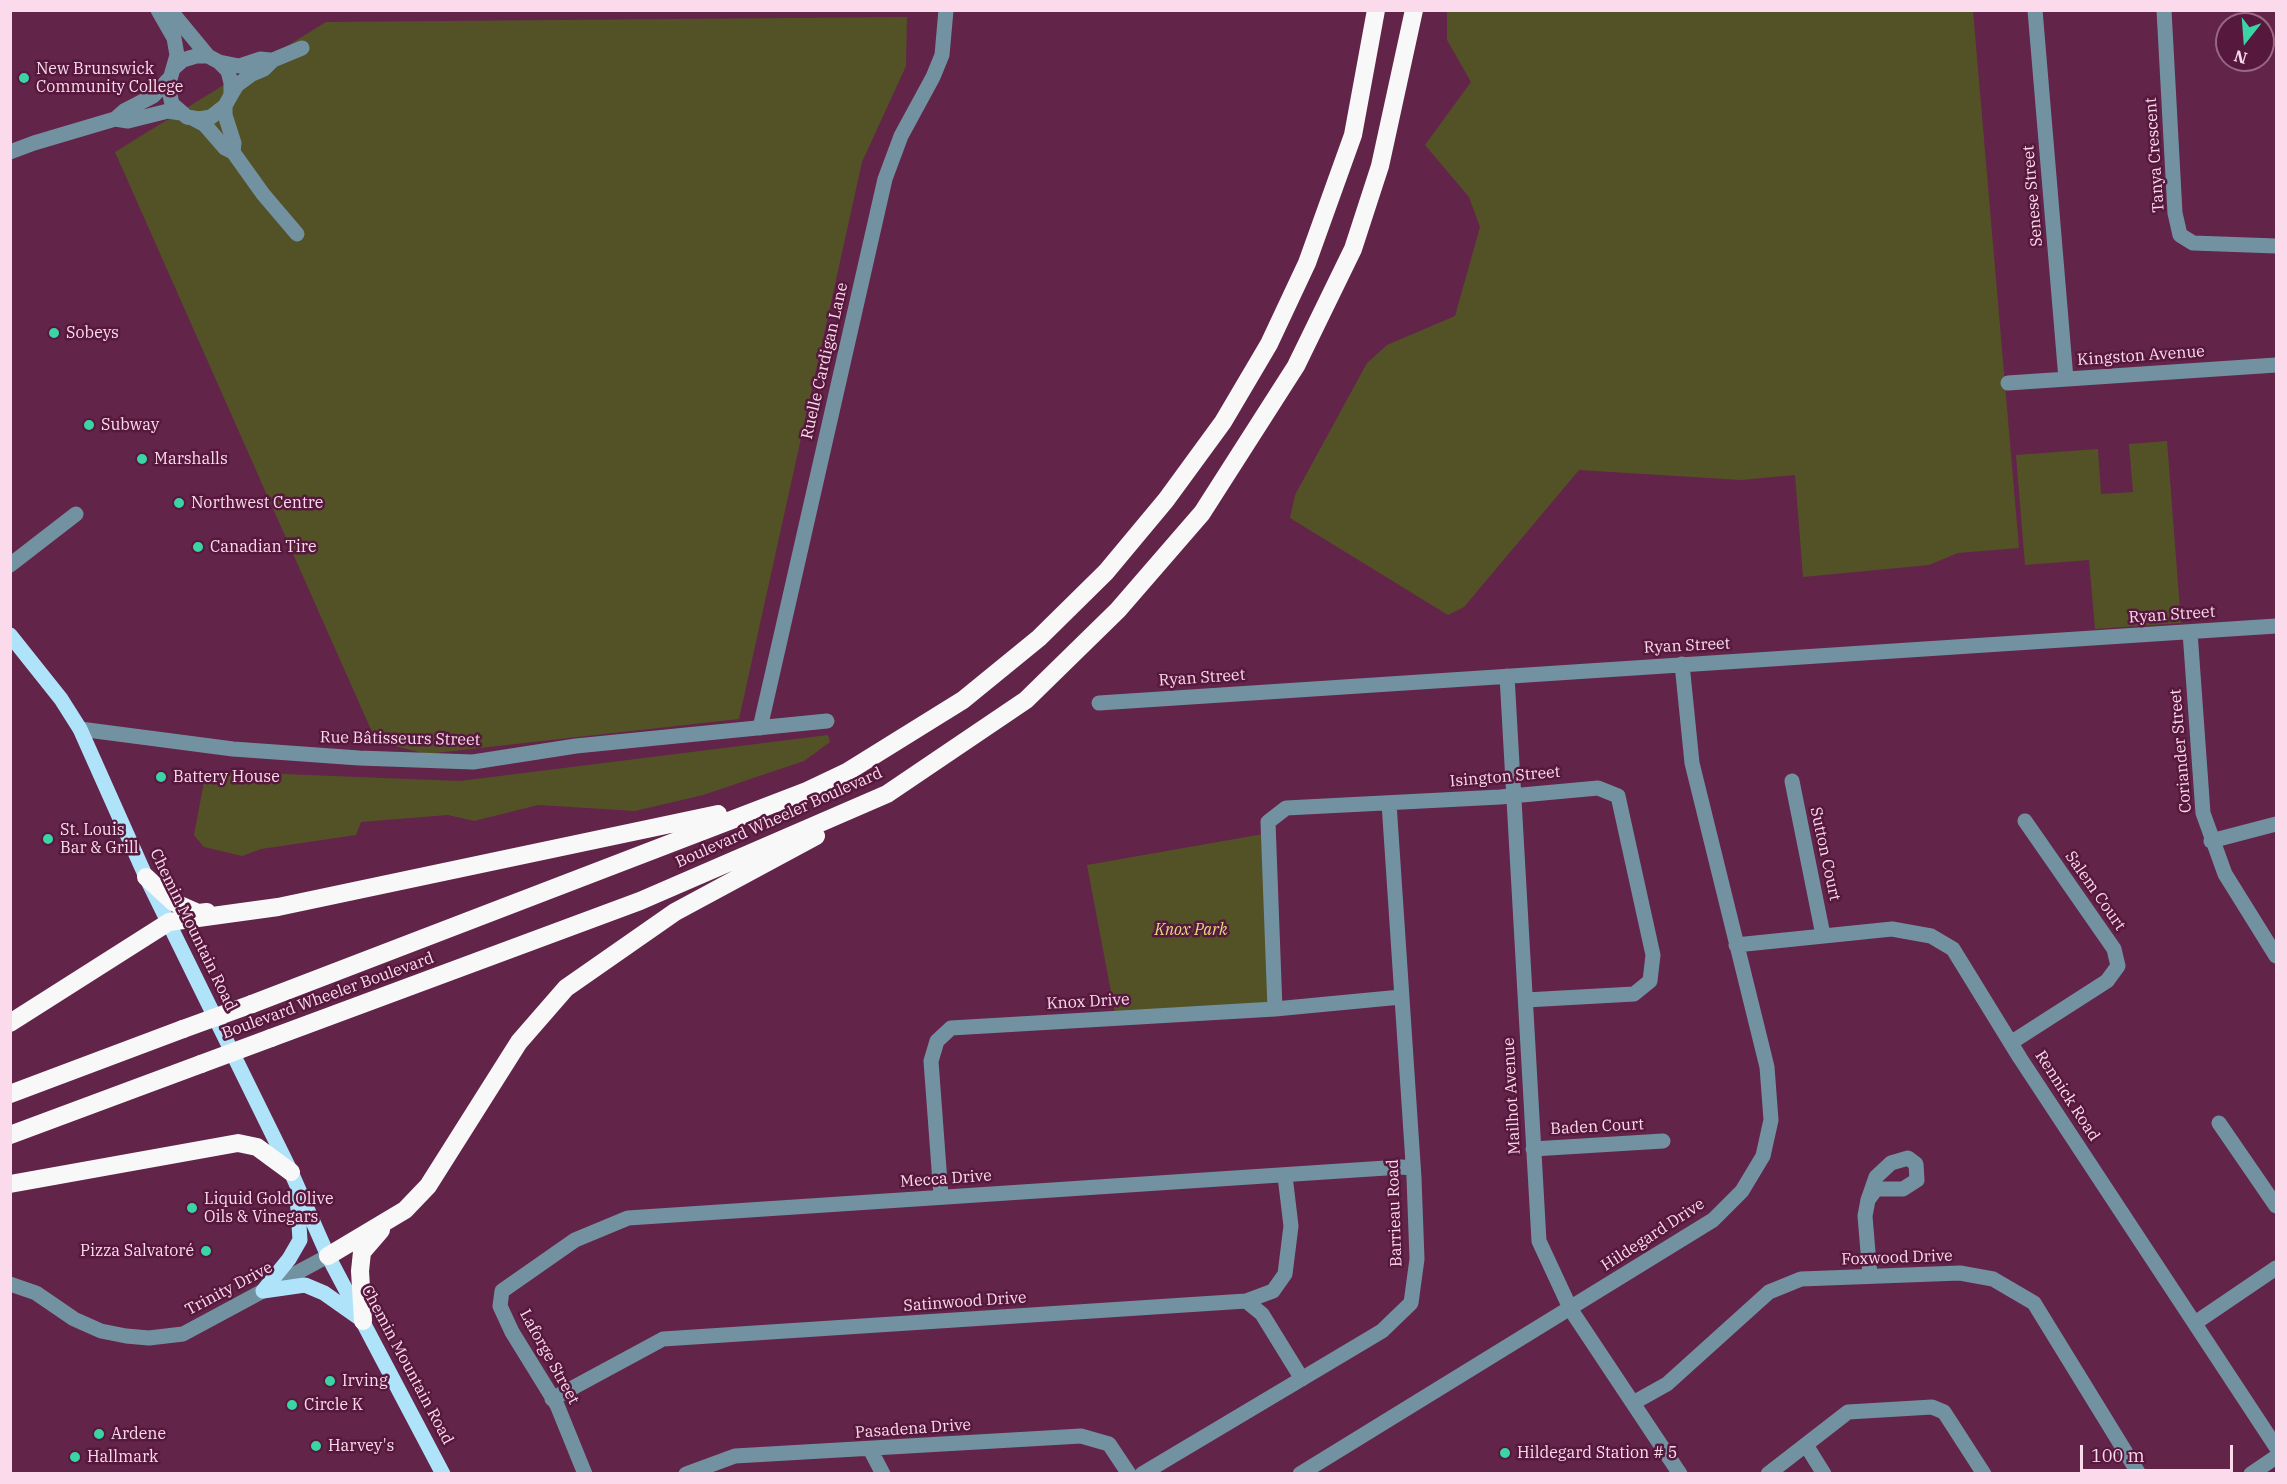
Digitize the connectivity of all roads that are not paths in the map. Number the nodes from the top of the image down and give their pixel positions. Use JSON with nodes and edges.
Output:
{"nodes":[{"id":1,"x":159,"y":10,"type":"edge"},
{"id":2,"x":170,"y":10,"type":"edge"},
{"id":3,"x":946,"y":10,"type":"edge"},
{"id":4,"x":1376,"y":10,"type":"edge"},
{"id":5,"x":1414,"y":10,"type":"edge"},
{"id":6,"x":2035,"y":10,"type":"edge"},
{"id":7,"x":2164,"y":10,"type":"edge"},
{"id":8,"x":303,"y":48,"type":"dead end"},
{"id":9,"x":214,"y":59,"type":"junction"},
{"id":10,"x":273,"y":60,"type":"junction"},
{"id":11,"x":171,"y":74,"type":"junction"},
{"id":12,"x":228,"y":101,"type":"junction"},
{"id":13,"x":187,"y":116,"type":"junction"},
{"id":14,"x":115,"y":119,"type":"junction"},
{"id":15,"x":10,"y":152,"type":"edge"},
{"id":16,"x":233,"y":152,"type":"junction"},
{"id":17,"x":297,"y":234,"type":"dead end"},
{"id":18,"x":2277,"y":246,"type":"edge"},
{"id":19,"x":2277,"y":365,"type":"edge"},
{"id":20,"x":2066,"y":379,"type":"junction"},
{"id":21,"x":2008,"y":383,"type":"dead end"},
{"id":22,"x":76,"y":514,"type":"dead end"},
{"id":23,"x":10,"y":565,"type":"edge"},
{"id":24,"x":2277,"y":626,"type":"edge"},
{"id":25,"x":2190,"y":632,"type":"junction"},
{"id":26,"x":10,"y":636,"type":"edge"},
{"id":27,"x":1682,"y":664,"type":"junction"},
{"id":28,"x":1507,"y":676,"type":"junction"},
{"id":29,"x":1099,"y":702,"type":"dead end"},
{"id":30,"x":827,"y":721,"type":"dead end"},
{"id":31,"x":759,"y":728,"type":"junction"},
{"id":32,"x":80,"y":729,"type":"junction"},
{"id":33,"x":847,"y":772,"type":"junction"},
{"id":34,"x":1792,"y":781,"type":"dead end"},
{"id":35,"x":887,"y":794,"type":"junction"},
{"id":36,"x":1514,"y":794,"type":"junction"},
{"id":37,"x":1389,"y":803,"type":"junction"},
{"id":38,"x":2025,"y":821,"type":"dead end"},
{"id":39,"x":2277,"y":824,"type":"edge"},
{"id":40,"x":2211,"y":841,"type":"junction"},
{"id":41,"x":146,"y":877,"type":"junction"},
{"id":42,"x":307,"y":900,"type":"junction"},
{"id":43,"x":170,"y":922,"type":"junction"},
{"id":44,"x":1823,"y":935,"type":"junction"},
{"id":45,"x":1736,"y":945,"type":"junction"},
{"id":46,"x":2277,"y":956,"type":"edge"},
{"id":47,"x":1401,"y":997,"type":"junction"},
{"id":48,"x":1526,"y":1000,"type":"junction"},
{"id":49,"x":1275,"y":1009,"type":"junction"},
{"id":50,"x":10,"y":1023,"type":"edge"},
{"id":51,"x":2012,"y":1042,"type":"junction"},
{"id":52,"x":10,"y":1094,"type":"edge"},
{"id":53,"x":2219,"y":1123,"type":"dead end"},
{"id":54,"x":10,"y":1135,"type":"edge"},
{"id":55,"x":1663,"y":1141,"type":"dead end"},
{"id":56,"x":1533,"y":1149,"type":"junction"},
{"id":57,"x":1412,"y":1168,"type":"junction"},
{"id":58,"x":1285,"y":1176,"type":"junction"},
{"id":59,"x":294,"y":1178,"type":"junction"},
{"id":60,"x":10,"y":1184,"type":"edge"},
{"id":61,"x":941,"y":1196,"type":"junction"},
{"id":62,"x":1868,"y":1200,"type":"dead end"},
{"id":63,"x":2277,"y":1206,"type":"edge"},
{"id":64,"x":389,"y":1219,"type":"junction"},
{"id":65,"x":328,"y":1256,"type":"junction"},
{"id":66,"x":2277,"y":1268,"type":"edge"},
{"id":67,"x":1870,"y":1276,"type":"junction"},
{"id":68,"x":10,"y":1284,"type":"edge"},
{"id":69,"x":263,"y":1291,"type":"junction"},
{"id":70,"x":502,"y":1291,"type":"joint"},
{"id":71,"x":1246,"y":1301,"type":"junction"},
{"id":72,"x":1571,"y":1310,"type":"junction"},
{"id":73,"x":363,"y":1321,"type":"junction"},
{"id":74,"x":2195,"y":1323,"type":"junction"},
{"id":75,"x":1302,"y":1379,"type":"junction"},
{"id":76,"x":552,"y":1399,"type":"junction"},
{"id":77,"x":1633,"y":1403,"type":"junction"},
{"id":78,"x":1806,"y":1445,"type":"junction"},
{"id":79,"x":2277,"y":1447,"type":"edge"},
{"id":80,"x":870,"y":1449,"type":"junction"},
{"id":81,"x":2277,"y":1457,"type":"edge"},
{"id":82,"x":444,"y":1473,"type":"edge"},
{"id":83,"x":585,"y":1473,"type":"edge"},
{"id":84,"x":686,"y":1473,"type":"edge"},
{"id":85,"x":883,"y":1473,"type":"edge"},
{"id":86,"x":1129,"y":1473,"type":"edge"},
{"id":87,"x":1142,"y":1473,"type":"edge"},
{"id":88,"x":1300,"y":1473,"type":"edge"},
{"id":89,"x":1680,"y":1473,"type":"edge"},
{"id":90,"x":1768,"y":1473,"type":"edge"},
{"id":91,"x":1824,"y":1473,"type":"edge"},
{"id":92,"x":1984,"y":1473,"type":"edge"},
{"id":93,"x":2139,"y":1473,"type":"edge"},
{"id":94,"x":2251,"y":1473,"type":"edge"}],
"edges":[{"from":1,"to":11,"type":"street"},
{"from":2,"to":9,"type":"street"},
{"from":3,"to":31,"type":"street","name":"Ruelle Cardigan Lane"},
{"from":4,"to":33,"type":"highway","name":"Boulevard Wheeler Boulevard"},
{"from":5,"to":35,"type":"highway","name":"Boulevard Wheeler Boulevard"},
{"from":6,"to":20,"type":"street","name":"Senese Street"},
{"from":7,"to":18,"type":"street","name":"Tanya Crescent"},
{"from":8,"to":10,"type":"street"},
{"from":9,"to":10,"type":"street"},
{"from":9,"to":11,"type":"street"},
{"from":9,"to":12,"type":"street"},
{"from":10,"to":12,"type":"street"},
{"from":11,"to":13,"type":"street"},
{"from":11,"to":14,"type":"street"},
{"from":12,"to":13,"type":"street"},
{"from":12,"to":16,"type":"street"},
{"from":13,"to":14,"type":"street"},
{"from":13,"to":16,"type":"street"},
{"from":14,"to":15,"type":"street"},
{"from":16,"to":17,"type":"street"},
{"from":19,"to":20,"type":"street","name":"Kingston Avenue"},
{"from":20,"to":21,"type":"street","name":"Kingston Avenue"},
{"from":22,"to":23,"type":"street"},
{"from":24,"to":25,"type":"street","name":"Ryan Street"},
{"from":25,"to":27,"type":"street","name":"Ryan Street"},
{"from":25,"to":40,"type":"street","name":"Coriander Street"},
{"from":26,"to":32,"type":"main road","name":"Chemin Mountain Road"},
{"from":27,"to":28,"type":"street","name":"Ryan Street"},
{"from":27,"to":45,"type":"street","name":"Hildegard Drive"},
{"from":28,"to":29,"type":"street","name":"Ryan Street"},
{"from":28,"to":36,"type":"street","name":"Mailhot Avenue"},
{"from":30,"to":31,"type":"street","name":"Rue Bâtisseurs Street"},
{"from":31,"to":32,"type":"street","name":"Rue Bâtisseurs Street"},
{"from":32,"to":41,"type":"main road","name":"Chemin Mountain Road"},
{"from":33,"to":42,"type":"highway"},
{"from":33,"to":52,"type":"highway","name":"Boulevard Wheeler Boulevard","bridge":true},
{"from":34,"to":44,"type":"street","name":"Sutton Court"},
{"from":35,"to":54,"type":"highway","name":"Boulevard Wheeler Boulevard","bridge":true},
{"from":35,"to":64,"type":"highway"},
{"from":36,"to":37,"type":"street","name":"Isington Street"},
{"from":36,"to":48,"type":"street","name":"Mailhot Avenue"},
{"from":36,"to":48,"type":"street","name":"Isington Street"},
{"from":37,"to":47,"type":"street","name":"Barrieau Road"},
{"from":37,"to":49,"type":"street","name":"Isington Street"},
{"from":38,"to":51,"type":"street","name":"Salem Court"},
{"from":39,"to":40,"type":"street"},
{"from":40,"to":46,"type":"street","name":"Coriander Street"},
{"from":41,"to":42,"type":"highway"},
{"from":41,"to":43,"type":"main road","name":"Chemin Mountain Road"},
{"from":42,"to":43,"type":"highway"},
{"from":43,"to":50,"type":"highway"},
{"from":43,"to":59,"type":"main road","name":"Chemin Mountain Road"},
{"from":44,"to":45,"type":"street","name":"Rennick Road"},
{"from":44,"to":51,"type":"street","name":"Rennick Road"},
{"from":45,"to":72,"type":"street","name":"Hildegard Drive"},
{"from":47,"to":49,"type":"street","name":"Knox Drive"},
{"from":47,"to":57,"type":"street","name":"Barrieau Road"},
{"from":48,"to":56,"type":"street","name":"Mailhot Avenue"},
{"from":49,"to":61,"type":"street","name":"Knox Drive"},
{"from":51,"to":74,"type":"street","name":"Rennick Road"},
{"from":53,"to":63,"type":"street"},
{"from":55,"to":56,"type":"street","name":"Baden Court"},
{"from":56,"to":72,"type":"street","name":"Mailhot Avenue"},
{"from":57,"to":58,"type":"street","name":"Mecca Drive"},
{"from":57,"to":75,"type":"street","name":"Barrieau Road"},
{"from":58,"to":61,"type":"street","name":"Mecca Drive"},
{"from":58,"to":71,"type":"street","name":"Satinwood Drive"},
{"from":59,"to":60,"type":"highway"},
{"from":59,"to":65,"type":"main road","name":"Chemin Mountain Road"},
{"from":59,"to":69,"type":"main road"},
{"from":61,"to":70,"type":"street","name":"Mecca Drive"},
{"from":62,"to":67,"type":"street"},
{"from":64,"to":65,"type":"highway"},
{"from":64,"to":73,"type":"highway"},
{"from":65,"to":69,"type":"street","name":"Trinity Drive"},
{"from":65,"to":73,"type":"main road","name":"Chemin Mountain Road"},
{"from":66,"to":74,"type":"street"},
{"from":67,"to":77,"type":"street","name":"Foxwood Drive"},
{"from":67,"to":93,"type":"street","name":"Foxwood Drive"},
{"from":68,"to":69,"type":"street","name":"Trinity Drive"},
{"from":69,"to":73,"type":"main road"},
{"from":70,"to":76,"type":"street","name":"Laforge Street"},
{"from":71,"to":75,"type":"street"},
{"from":71,"to":76,"type":"street","name":"Satinwood Drive"},
{"from":72,"to":77,"type":"street","name":"Mailhot Avenue"},
{"from":72,"to":88,"type":"street","name":"Hildegard Drive"},
{"from":73,"to":82,"type":"main road","name":"Chemin Mountain Road"},
{"from":74,"to":79,"type":"street","name":"Rennick Road"},
{"from":75,"to":87,"type":"street","name":"Barrieau Road"},
{"from":76,"to":83,"type":"street","name":"Laforge Street"},
{"from":77,"to":89,"type":"street","name":"Mailhot Avenue"},
{"from":78,"to":90,"type":"street"},
{"from":78,"to":91,"type":"street"},
{"from":78,"to":92,"type":"street"},
{"from":80,"to":84,"type":"street","name":"Pasadena Drive"},
{"from":80,"to":85,"type":"street"},
{"from":80,"to":86,"type":"street","name":"Pasadena Drive"},
{"from":81,"to":94,"type":"street"}]}
